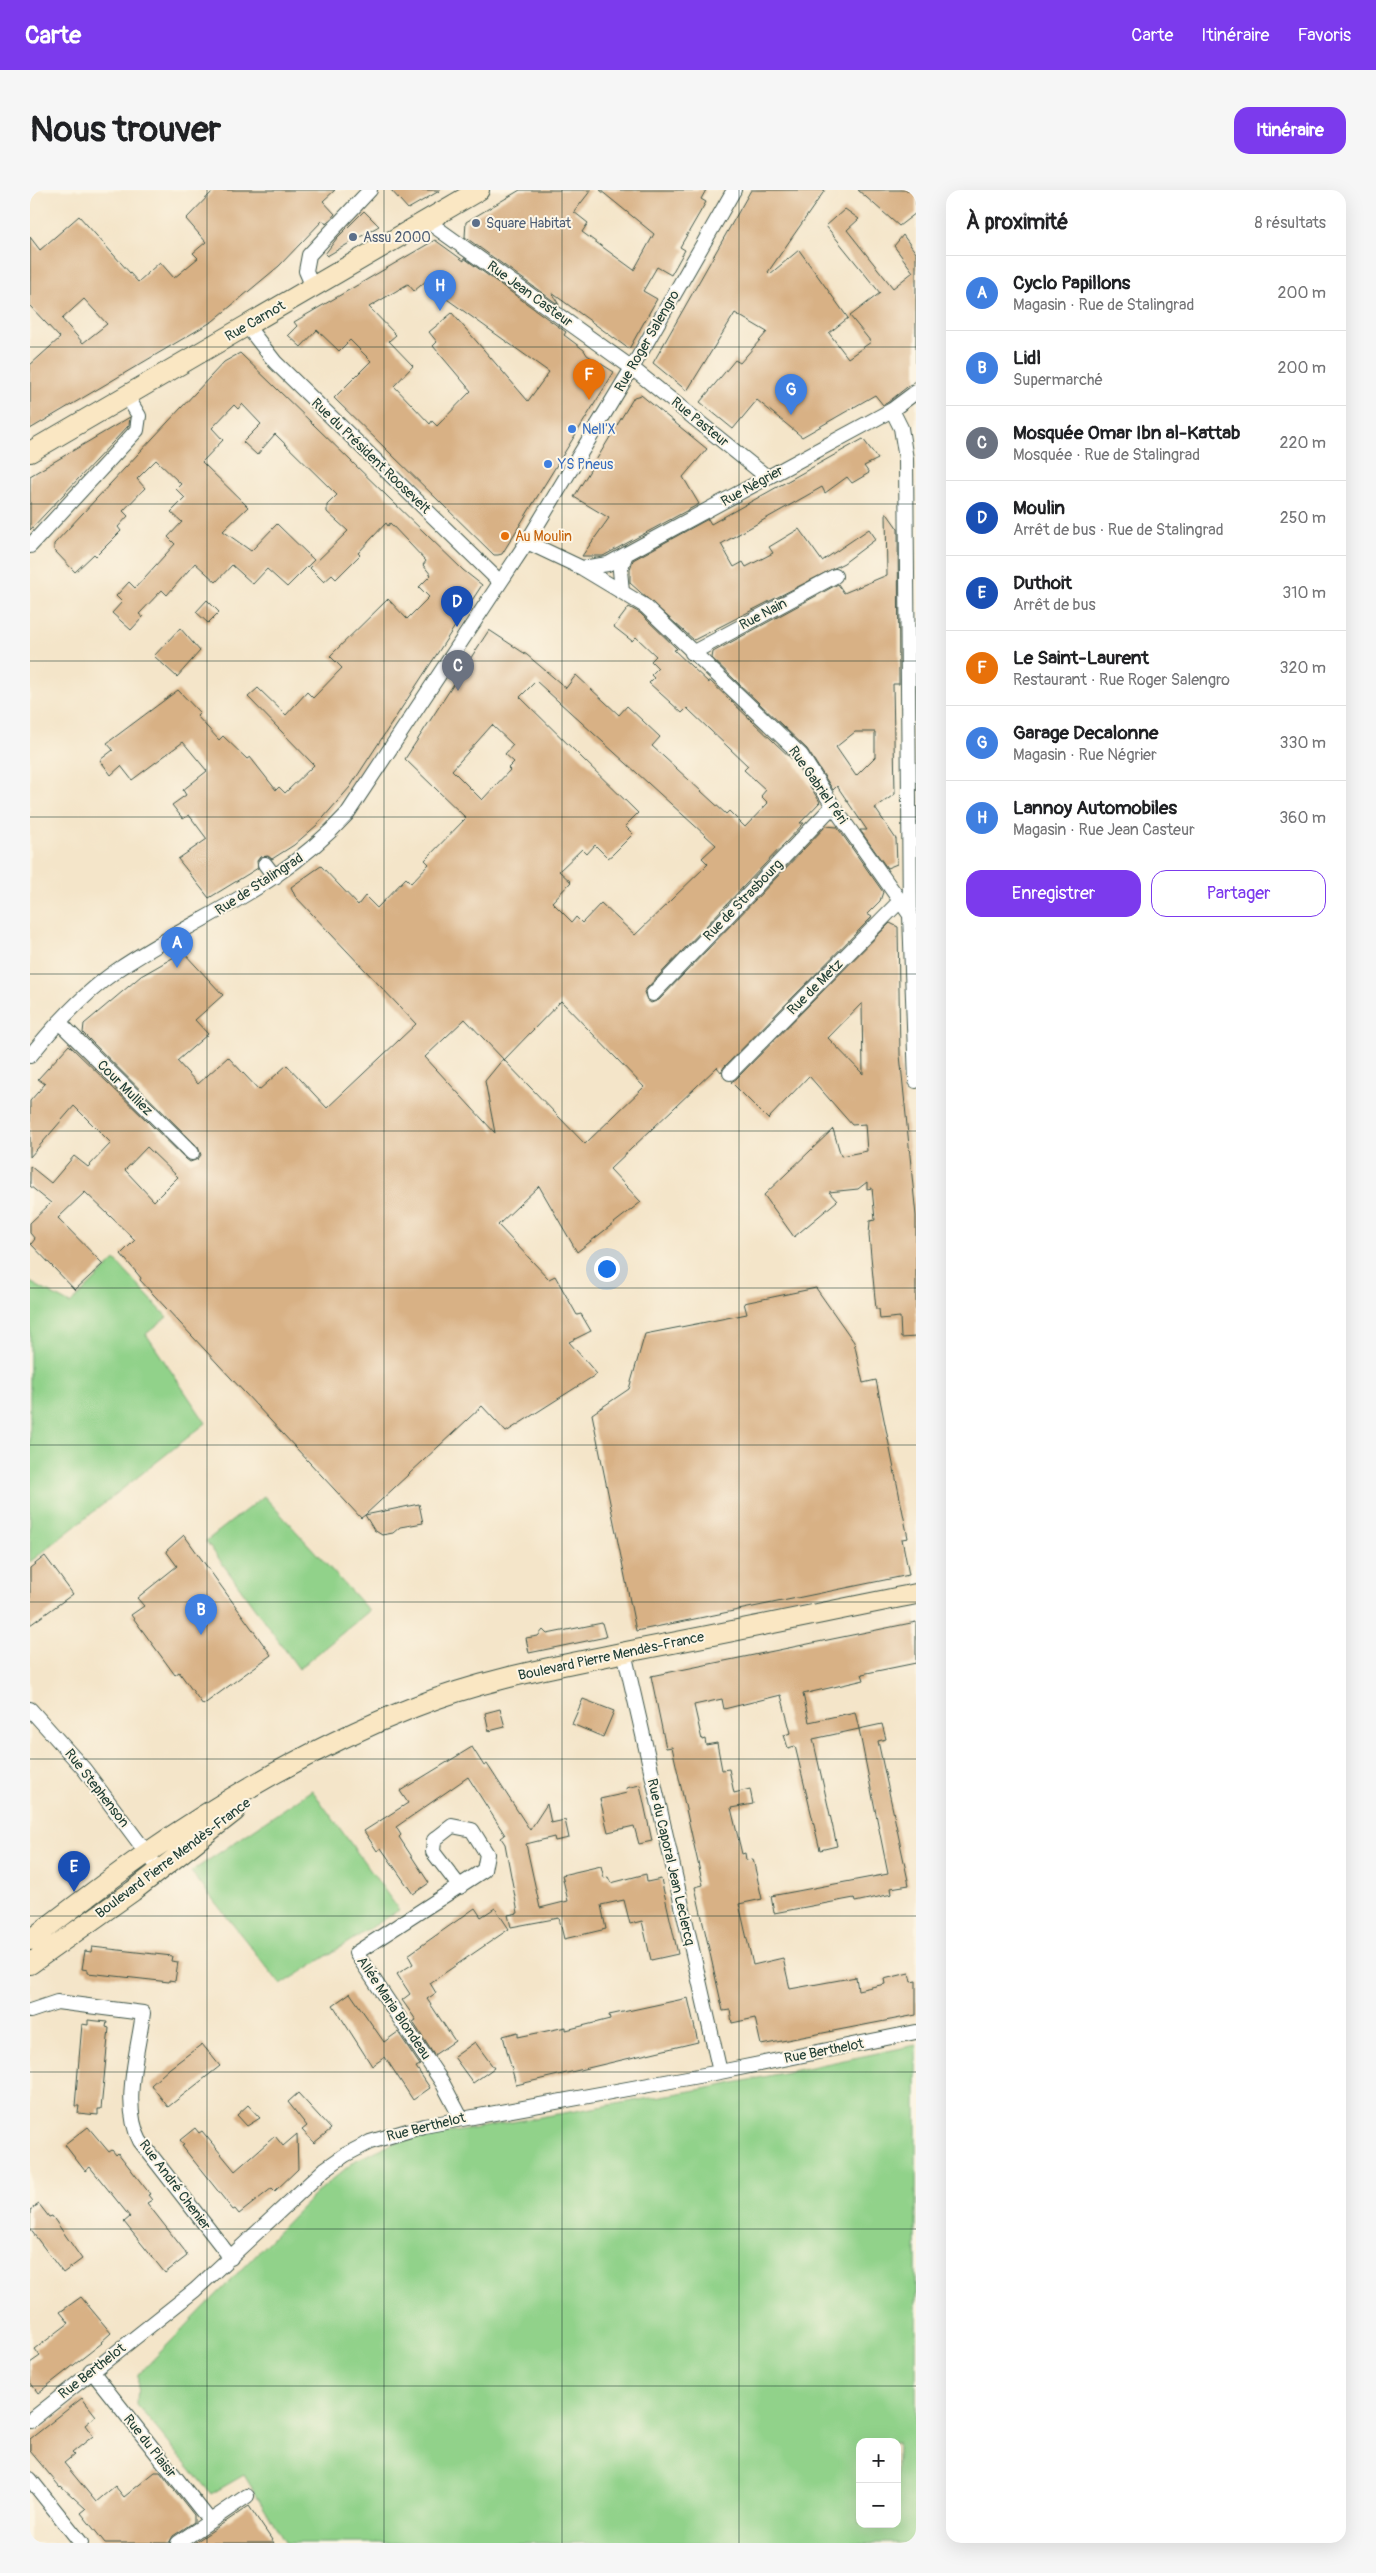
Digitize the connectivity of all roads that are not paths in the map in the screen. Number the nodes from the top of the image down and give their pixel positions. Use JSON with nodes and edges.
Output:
{"nodes":[{"id":1,"x":370,"y":190,"type":"edge"},
{"id":2,"x":479,"y":190,"type":"edge"},
{"id":3,"x":734,"y":190,"type":"edge"},
{"id":4,"x":427,"y":221,"type":"junction"},
{"id":5,"x":313,"y":287,"type":"junction"},
{"id":6,"x":247,"y":326,"type":"junction"},
{"id":7,"x":632,"y":368,"type":"junction"},
{"id":8,"x":916,"y":392,"type":"edge"},
{"id":9,"x":127,"y":396,"type":"junction"},
{"id":10,"x":892,"y":410,"type":"junction"},
{"id":11,"x":30,"y":452,"type":"edge"},
{"id":12,"x":767,"y":477,"type":"junction"},
{"id":13,"x":527,"y":542,"type":"junction"},
{"id":14,"x":30,"y":546,"type":"edge"},
{"id":15,"x":626,"y":554,"type":"junction"},
{"id":16,"x":582,"y":568,"type":"junction"},
{"id":17,"x":835,"y":576,"type":"dead end"},
{"id":18,"x":500,"y":582,"type":"junction"},
{"id":19,"x":622,"y":592,"type":"junction"},
{"id":20,"x":692,"y":653,"type":"junction"},
{"id":21,"x":833,"y":806,"type":"junction"},
{"id":22,"x":265,"y":864,"type":"dead end"},
{"id":23,"x":275,"y":878,"type":"junction"},
{"id":24,"x":900,"y":901,"type":"junction"},
{"id":25,"x":913,"y":912,"type":"edge"},
{"id":26,"x":653,"y":994,"type":"dead end"},
{"id":27,"x":59,"y":1022,"type":"junction"},
{"id":28,"x":30,"y":1056,"type":"edge"},
{"id":29,"x":915,"y":1056,"type":"edge"},
{"id":30,"x":730,"y":1073,"type":"dead end"},
{"id":31,"x":916,"y":1081,"type":"edge"},
{"id":32,"x":192,"y":1153,"type":"dead end"},
{"id":33,"x":916,"y":1594,"type":"edge"},
{"id":34,"x":624,"y":1652,"type":"junction"},
{"id":35,"x":30,"y":1709,"type":"edge"},
{"id":36,"x":316,"y":1753,"type":"junction"},
{"id":37,"x":146,"y":1853,"type":"junction"},
{"id":38,"x":160,"y":1871,"type":"junction"},
{"id":39,"x":460,"y":1887,"type":"junction"},
{"id":40,"x":30,"y":1940,"type":"edge"},
{"id":41,"x":30,"y":1964,"type":"edge"},
{"id":42,"x":30,"y":2011,"type":"edge"},
{"id":43,"x":916,"y":2032,"type":"edge"},
{"id":44,"x":720,"y":2072,"type":"junction"},
{"id":45,"x":461,"y":2118,"type":"junction"},
{"id":46,"x":231,"y":2258,"type":"junction"},
{"id":47,"x":91,"y":2370,"type":"junction"},
{"id":48,"x":30,"y":2421,"type":"edge"},
{"id":49,"x":30,"y":2479,"type":"edge"},
{"id":50,"x":247,"y":2496,"type":"dead end"},
{"id":51,"x":210,"y":2521,"type":"junction"},
{"id":52,"x":82,"y":2543,"type":"edge"},
{"id":53,"x":178,"y":2543,"type":"edge"}],
"edges":[{"from":1,"to":5,"type":"street"},
{"from":2,"to":4,"type":"street","name":"Rue Carnot"},
{"from":3,"to":7,"type":"street","name":"Rue Roger Salengro"},
{"from":4,"to":5,"type":"street","name":"Rue Carnot"},
{"from":4,"to":7,"type":"street","name":"Rue Jean Casteur"},
{"from":5,"to":6,"type":"street","name":"Rue Carnot"},
{"from":6,"to":9,"type":"street","name":"Rue Carnot"},
{"from":6,"to":18,"type":"street","name":"Rue du Président Roosevelt"},
{"from":7,"to":12,"type":"street","name":"Rue Pasteur"},
{"from":7,"to":13,"type":"street","name":"Rue Roger Salengro"},
{"from":8,"to":10,"type":"street","name":"Rue Négrier"},
{"from":9,"to":11,"type":"street","name":"Rue Carnot"},
{"from":9,"to":14,"type":"street"},
{"from":10,"to":12,"type":"street","name":"Rue Négrier"},
{"from":10,"to":25,"type":"street"},
{"from":12,"to":15,"type":"street","name":"Rue Négrier"},
{"from":13,"to":16,"type":"street","name":"Rue Gabriel Péri"},
{"from":13,"to":18,"type":"street","name":"Rue de Stalingrad"},
{"from":15,"to":16,"type":"street","name":"Rue Négrier"},
{"from":15,"to":19,"type":"street"},
{"from":16,"to":19,"type":"street","name":"Rue Gabriel Péri"},
{"from":17,"to":20,"type":"street","name":"Rue Nain"},
{"from":18,"to":23,"type":"street","name":"Rue de Stalingrad"},
{"from":19,"to":20,"type":"street","name":"Rue Gabriel Péri"},
{"from":20,"to":21,"type":"street","name":"Rue Gabriel Péri"},
{"from":21,"to":24,"type":"street","name":"Rue Gabriel Péri"},
{"from":21,"to":26,"type":"street","name":"Rue de Strasbourg"},
{"from":22,"to":23,"type":"street"},
{"from":23,"to":27,"type":"street","name":"Rue de Stalingrad"},
{"from":24,"to":25,"type":"street","name":"Rue Gabriel Péri"},
{"from":24,"to":30,"type":"street","name":"Rue de Metz"},
{"from":25,"to":29,"type":"street"},
{"from":27,"to":28,"type":"street","name":"Rue de Stalingrad"},
{"from":27,"to":32,"type":"street","name":"Cour Mulliez"},
{"from":29,"to":31,"type":"street"},
{"from":33,"to":34,"type":"street","name":"Boulevard Pierre Mendès-France"},
{"from":34,"to":36,"type":"street","name":"Boulevard Pierre Mendès-France"},
{"from":34,"to":44,"type":"street","name":"Rue du Caporal Jean Leclercq"},
{"from":35,"to":37,"type":"street","name":"Rue Stephenson"},
{"from":36,"to":37,"type":"street","name":"Boulevard Pierre Mendès-France"},
{"from":36,"to":38,"type":"street","name":"Boulevard Pierre Mendès-France"},
{"from":37,"to":38,"type":"street","name":"Rue Stephenson"},
{"from":37,"to":40,"type":"street","name":"Boulevard Pierre Mendès-France"},
{"from":38,"to":41,"type":"street","name":"Boulevard Pierre Mendès-France"},
{"from":39,"to":39,"type":"street","name":"Allée Maria Blondeau"},
{"from":39,"to":45,"type":"street","name":"Allée Maria Blondeau"},
{"from":42,"to":46,"type":"street","name":"Rue André Chenier"},
{"from":43,"to":44,"type":"street","name":"Rue Berthelot"},
{"from":44,"to":45,"type":"street","name":"Rue Berthelot"},
{"from":45,"to":46,"type":"street","name":"Rue Berthelot"},
{"from":46,"to":47,"type":"street","name":"Rue Berthelot"},
{"from":47,"to":48,"type":"street","name":"Rue Berthelot"},
{"from":47,"to":51,"type":"street","name":"Rue du Plaisir"},
{"from":49,"to":52,"type":"street"},
{"from":50,"to":51,"type":"street"},
{"from":51,"to":53,"type":"street"}]}
